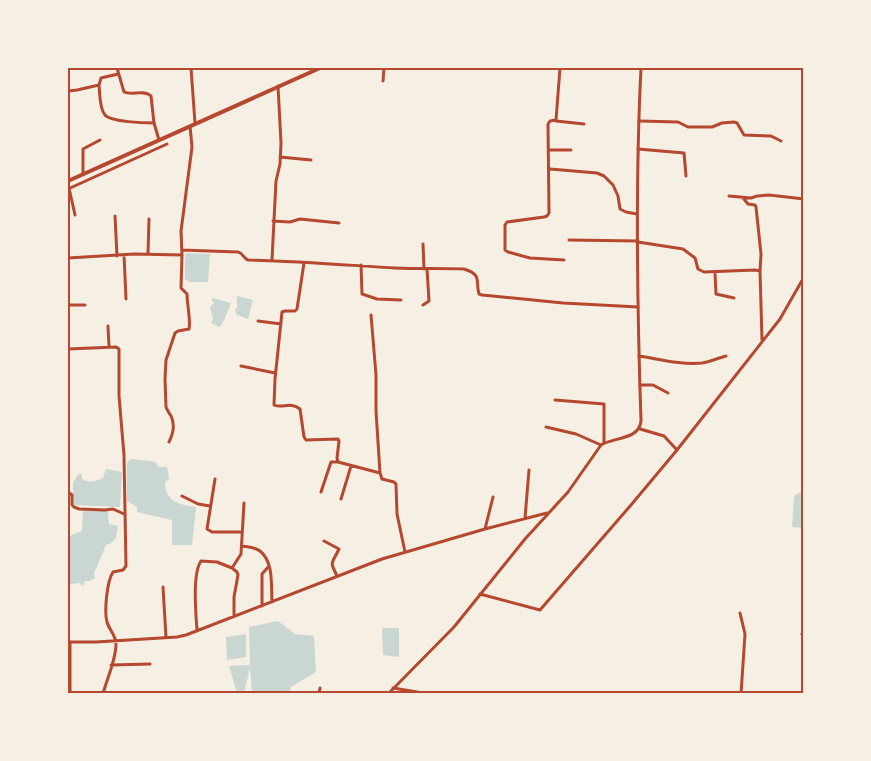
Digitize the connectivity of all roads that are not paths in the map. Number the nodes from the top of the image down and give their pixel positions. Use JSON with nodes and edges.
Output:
{"nodes":[{"id":1,"x":117,"y":68,"type":"edge"},
{"id":2,"x":191,"y":68,"type":"edge"},
{"id":3,"x":320,"y":68,"type":"edge"},
{"id":4,"x":384,"y":68,"type":"edge"},
{"id":5,"x":560,"y":68,"type":"edge"},
{"id":6,"x":641,"y":68,"type":"edge"},
{"id":7,"x":118,"y":74,"type":"junction"},
{"id":8,"x":383,"y":81,"type":"dead end"},
{"id":9,"x":99,"y":85,"type":"junction"},
{"id":10,"x":278,"y":86,"type":"junction"},
{"id":11,"x":68,"y":91,"type":"edge"},
{"id":12,"x":556,"y":120,"type":"junction"},
{"id":13,"x":639,"y":121,"type":"junction"},
{"id":14,"x":154,"y":123,"type":"junction"},
{"id":15,"x":193,"y":124,"type":"junction"},
{"id":16,"x":584,"y":124,"type":"dead end"},
{"id":17,"x":100,"y":140,"type":"dead end"},
{"id":18,"x":159,"y":140,"type":"junction"},
{"id":19,"x":781,"y":141,"type":"dead end"},
{"id":20,"x":167,"y":144,"type":"dead end"},
{"id":21,"x":638,"y":149,"type":"junction"},
{"id":22,"x":549,"y":150,"type":"junction"},
{"id":23,"x":572,"y":150,"type":"dead end"},
{"id":24,"x":280,"y":157,"type":"junction"},
{"id":25,"x":311,"y":160,"type":"dead end"},
{"id":26,"x":549,"y":169,"type":"junction"},
{"id":27,"x":83,"y":174,"type":"junction"},
{"id":28,"x":686,"y":176,"type":"dead end"},
{"id":29,"x":68,"y":181,"type":"edge"},
{"id":30,"x":68,"y":188,"type":"edge"},
{"id":31,"x":729,"y":196,"type":"dead end"},
{"id":32,"x":743,"y":198,"type":"junction"},
{"id":33,"x":804,"y":199,"type":"edge"},
{"id":34,"x":637,"y":214,"type":"junction"},
{"id":35,"x":75,"y":215,"type":"dead end"},
{"id":36,"x":115,"y":216,"type":"dead end"},
{"id":37,"x":149,"y":219,"type":"dead end"},
{"id":38,"x":273,"y":221,"type":"junction"},
{"id":39,"x":339,"y":223,"type":"dead end"},
{"id":40,"x":569,"y":240,"type":"dead end"},
{"id":41,"x":638,"y":242,"type":"junction"},
{"id":42,"x":423,"y":244,"type":"dead end"},
{"id":43,"x":182,"y":253,"type":"junction"},
{"id":44,"x":148,"y":254,"type":"junction"},
{"id":45,"x":124,"y":255,"type":"junction"},
{"id":46,"x":117,"y":256,"type":"junction"},
{"id":47,"x":68,"y":258,"type":"edge"},
{"id":48,"x":272,"y":260,"type":"junction"},
{"id":49,"x":564,"y":260,"type":"dead end"},
{"id":50,"x":304,"y":263,"type":"junction"},
{"id":51,"x":361,"y":265,"type":"junction"},
{"id":52,"x":425,"y":269,"type":"junction"},
{"id":53,"x":760,"y":271,"type":"junction"},
{"id":54,"x":715,"y":273,"type":"junction"},
{"id":55,"x":804,"y":278,"type":"edge"},
{"id":56,"x":734,"y":298,"type":"dead end"},
{"id":57,"x":126,"y":299,"type":"dead end"},
{"id":58,"x":401,"y":300,"type":"dead end"},
{"id":59,"x":68,"y":305,"type":"edge"},
{"id":60,"x":85,"y":305,"type":"dead end"},
{"id":61,"x":423,"y":305,"type":"dead end"},
{"id":62,"x":638,"y":307,"type":"junction"},
{"id":63,"x":370,"y":315,"type":"dead end"},
{"id":64,"x":258,"y":321,"type":"dead end"},
{"id":65,"x":281,"y":324,"type":"junction"},
{"id":66,"x":108,"y":326,"type":"dead end"},
{"id":67,"x":762,"y":342,"type":"junction"},
{"id":68,"x":109,"y":347,"type":"junction"},
{"id":69,"x":68,"y":349,"type":"edge"},
{"id":70,"x":639,"y":356,"type":"junction"},
{"id":71,"x":726,"y":356,"type":"dead end"},
{"id":72,"x":241,"y":366,"type":"dead end"},
{"id":73,"x":275,"y":373,"type":"junction"},
{"id":74,"x":640,"y":385,"type":"junction"},
{"id":75,"x":668,"y":393,"type":"dead end"},
{"id":76,"x":555,"y":400,"type":"dead end"},
{"id":77,"x":546,"y":428,"type":"dead end"},
{"id":78,"x":640,"y":429,"type":"junction"},
{"id":79,"x":169,"y":441,"type":"dead end"},
{"id":80,"x":602,"y":444,"type":"junction"},
{"id":81,"x":677,"y":450,"type":"junction"},
{"id":82,"x":338,"y":462,"type":"junction"},
{"id":83,"x":351,"y":466,"type":"junction"},
{"id":84,"x":529,"y":470,"type":"dead end"},
{"id":85,"x":380,"y":473,"type":"junction"},
{"id":86,"x":215,"y":479,"type":"dead end"},
{"id":87,"x":68,"y":492,"type":"edge"},
{"id":88,"x":321,"y":492,"type":"dead end"},
{"id":89,"x":182,"y":496,"type":"dead end"},
{"id":90,"x":493,"y":497,"type":"dead end"},
{"id":91,"x":341,"y":499,"type":"dead end"},
{"id":92,"x":244,"y":503,"type":"dead end"},
{"id":93,"x":210,"y":506,"type":"junction"},
{"id":94,"x":548,"y":513,"type":"junction"},
{"id":95,"x":124,"y":514,"type":"junction"},
{"id":96,"x":525,"y":518,"type":"junction"},
{"id":97,"x":485,"y":529,"type":"junction"},
{"id":98,"x":242,"y":532,"type":"junction"},
{"id":99,"x":324,"y":541,"type":"dead end"},
{"id":100,"x":242,"y":546,"type":"junction"},
{"id":101,"x":405,"y":552,"type":"junction"},
{"id":102,"x":269,"y":566,"type":"junction"},
{"id":103,"x":232,"y":568,"type":"junction"},
{"id":104,"x":337,"y":576,"type":"junction"},
{"id":105,"x":163,"y":587,"type":"dead end"},
{"id":106,"x":480,"y":594,"type":"junction"},
{"id":107,"x":272,"y":602,"type":"junction"},
{"id":108,"x":262,"y":606,"type":"junction"},
{"id":109,"x":740,"y":613,"type":"dead end"},
{"id":110,"x":234,"y":617,"type":"junction"},
{"id":111,"x":197,"y":631,"type":"junction"},
{"id":112,"x":166,"y":637,"type":"junction"},
{"id":113,"x":116,"y":641,"type":"junction"},
{"id":114,"x":69,"y":642,"type":"edge"},
{"id":115,"x":150,"y":664,"type":"dead end"},
{"id":116,"x":111,"y":665,"type":"junction"},
{"id":117,"x":320,"y":688,"type":"dead end"},
{"id":118,"x":393,"y":688,"type":"junction"},
{"id":119,"x":70,"y":693,"type":"edge"},
{"id":120,"x":103,"y":693,"type":"edge"},
{"id":121,"x":319,"y":693,"type":"edge"},
{"id":122,"x":388,"y":693,"type":"edge"},
{"id":123,"x":429,"y":693,"type":"edge"},
{"id":124,"x":741,"y":693,"type":"edge"}],
"edges":[{"from":1,"to":7,"type":"street"},
{"from":2,"to":15,"type":"street"},
{"from":3,"to":10,"type":"main road"},
{"from":4,"to":8,"type":"street"},
{"from":5,"to":12,"type":"street"},
{"from":6,"to":13,"type":"street"},
{"from":7,"to":9,"type":"street"},
{"from":7,"to":14,"type":"street"},
{"from":9,"to":11,"type":"street"},
{"from":9,"to":14,"type":"street"},
{"from":10,"to":15,"type":"main road"},
{"from":10,"to":24,"type":"street"},
{"from":12,"to":16,"type":"street"},
{"from":12,"to":22,"type":"street"},
{"from":13,"to":19,"type":"street"},
{"from":13,"to":21,"type":"street"},
{"from":14,"to":18,"type":"street"},
{"from":15,"to":18,"type":"main road"},
{"from":15,"to":43,"type":"street"},
{"from":17,"to":27,"type":"street"},
{"from":18,"to":27,"type":"main road"},
{"from":20,"to":30,"type":"street"},
{"from":21,"to":28,"type":"street"},
{"from":21,"to":34,"type":"street"},
{"from":22,"to":23,"type":"street"},
{"from":22,"to":26,"type":"street"},
{"from":24,"to":25,"type":"street"},
{"from":24,"to":38,"type":"street"},
{"from":26,"to":34,"type":"street"},
{"from":26,"to":49,"type":"street"},
{"from":27,"to":29,"type":"main road"},
{"from":30,"to":35,"type":"street"},
{"from":31,"to":32,"type":"street"},
{"from":32,"to":33,"type":"street"},
{"from":32,"to":53,"type":"street"},
{"from":34,"to":41,"type":"street"},
{"from":36,"to":46,"type":"street"},
{"from":37,"to":44,"type":"street"},
{"from":38,"to":39,"type":"street"},
{"from":38,"to":48,"type":"street"},
{"from":40,"to":41,"type":"street"},
{"from":41,"to":54,"type":"street"},
{"from":41,"to":62,"type":"street"},
{"from":42,"to":52,"type":"street"},
{"from":43,"to":44,"type":"street"},
{"from":43,"to":48,"type":"street"},
{"from":43,"to":79,"type":"street"},
{"from":44,"to":45,"type":"street"},
{"from":45,"to":46,"type":"street"},
{"from":45,"to":57,"type":"street"},
{"from":46,"to":47,"type":"street"},
{"from":48,"to":50,"type":"street"},
{"from":50,"to":51,"type":"street"},
{"from":50,"to":65,"type":"street"},
{"from":51,"to":52,"type":"street"},
{"from":51,"to":58,"type":"street"},
{"from":52,"to":61,"type":"street"},
{"from":52,"to":62,"type":"street"},
{"from":53,"to":54,"type":"street"},
{"from":53,"to":67,"type":"street"},
{"from":54,"to":56,"type":"street"},
{"from":55,"to":67,"type":"street"},
{"from":59,"to":60,"type":"street"},
{"from":62,"to":70,"type":"street"},
{"from":63,"to":85,"type":"street"},
{"from":64,"to":65,"type":"street"},
{"from":65,"to":73,"type":"street"},
{"from":66,"to":68,"type":"street"},
{"from":67,"to":81,"type":"street"},
{"from":68,"to":69,"type":"street"},
{"from":68,"to":95,"type":"street"},
{"from":70,"to":71,"type":"street"},
{"from":70,"to":74,"type":"street"},
{"from":72,"to":73,"type":"street"},
{"from":73,"to":82,"type":"street"},
{"from":74,"to":75,"type":"street"},
{"from":74,"to":78,"type":"street"},
{"from":76,"to":80,"type":"street"},
{"from":77,"to":80,"type":"street"},
{"from":78,"to":80,"type":"street"},
{"from":78,"to":81,"type":"street"},
{"from":80,"to":94,"type":"street"},
{"from":81,"to":106,"type":"street"},
{"from":82,"to":83,"type":"street"},
{"from":82,"to":88,"type":"street"},
{"from":83,"to":85,"type":"street"},
{"from":83,"to":91,"type":"street"},
{"from":84,"to":96,"type":"street"},
{"from":85,"to":101,"type":"street"},
{"from":86,"to":93,"type":"street"},
{"from":87,"to":95,"type":"street"},
{"from":89,"to":93,"type":"street"},
{"from":90,"to":97,"type":"street"},
{"from":92,"to":98,"type":"street"},
{"from":93,"to":98,"type":"street"},
{"from":94,"to":96,"type":"street"},
{"from":94,"to":106,"type":"street"},
{"from":95,"to":113,"type":"street"},
{"from":96,"to":97,"type":"street"},
{"from":97,"to":101,"type":"street"},
{"from":98,"to":100,"type":"street"},
{"from":99,"to":104,"type":"street"},
{"from":100,"to":102,"type":"street"},
{"from":100,"to":103,"type":"street"},
{"from":101,"to":104,"type":"street"},
{"from":102,"to":107,"type":"street"},
{"from":102,"to":108,"type":"street"},
{"from":103,"to":110,"type":"street"},
{"from":103,"to":111,"type":"street"},
{"from":104,"to":107,"type":"street"},
{"from":105,"to":112,"type":"street"},
{"from":106,"to":118,"type":"street"},
{"from":107,"to":108,"type":"street"},
{"from":108,"to":110,"type":"street"},
{"from":109,"to":124,"type":"street"},
{"from":110,"to":111,"type":"street"},
{"from":111,"to":112,"type":"street"},
{"from":112,"to":113,"type":"street"},
{"from":113,"to":114,"type":"street"},
{"from":113,"to":116,"type":"street"},
{"from":114,"to":119,"type":"street"},
{"from":115,"to":116,"type":"street"},
{"from":116,"to":120,"type":"street"},
{"from":117,"to":121,"type":"street"},
{"from":118,"to":122,"type":"street"},
{"from":118,"to":123,"type":"street"}]}
